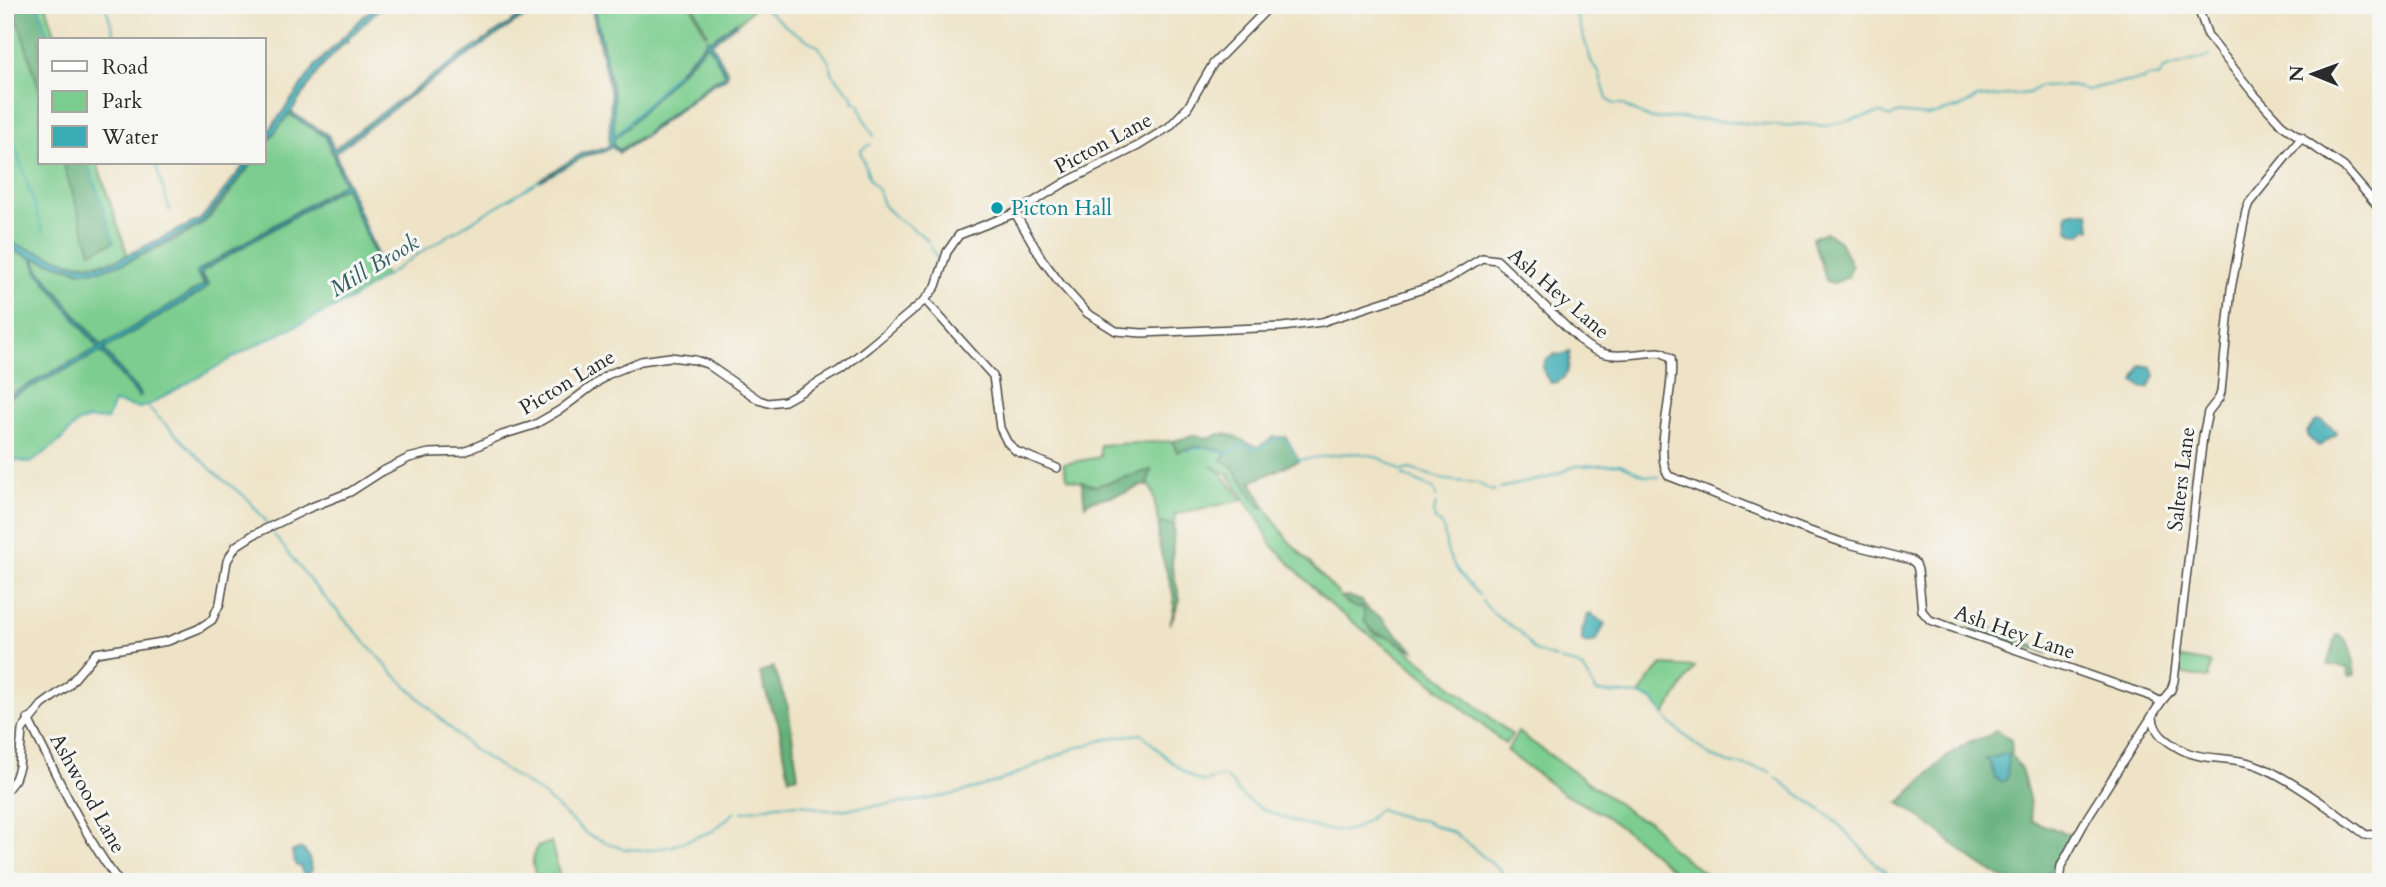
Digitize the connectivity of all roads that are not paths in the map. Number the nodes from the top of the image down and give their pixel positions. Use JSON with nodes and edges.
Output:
{"nodes":[{"id":1,"x":1271,"y":5,"type":"edge"},
{"id":2,"x":2197,"y":5,"type":"edge"},
{"id":3,"x":2302,"y":137,"type":"junction"},
{"id":4,"x":2381,"y":210,"type":"edge"},
{"id":5,"x":1015,"y":213,"type":"junction"},
{"id":6,"x":925,"y":300,"type":"junction"},
{"id":7,"x":1057,"y":468,"type":"dead end"},
{"id":8,"x":2161,"y":702,"type":"junction"},
{"id":9,"x":2153,"y":718,"type":"junction"},
{"id":10,"x":28,"y":719,"type":"junction"},
{"id":11,"x":5,"y":792,"type":"edge"},
{"id":12,"x":2381,"y":834,"type":"edge"},
{"id":13,"x":119,"y":882,"type":"edge"},
{"id":14,"x":2059,"y":882,"type":"edge"}],
"edges":[{"from":1,"to":5,"type":"street","name":"Picton Lane"},
{"from":2,"to":3,"type":"street"},
{"from":3,"to":4,"type":"street"},
{"from":3,"to":8,"type":"street","name":"Salters Lane"},
{"from":5,"to":6,"type":"street","name":"Picton Lane"},
{"from":5,"to":8,"type":"street","name":"Ash Hey Lane"},
{"from":6,"to":7,"type":"street"},
{"from":6,"to":10,"type":"street","name":"Picton Lane"},
{"from":8,"to":9,"type":"street","name":"Salters Lane"},
{"from":9,"to":12,"type":"street"},
{"from":9,"to":14,"type":"street","name":"Salters Lane"},
{"from":10,"to":11,"type":"street"},
{"from":10,"to":13,"type":"street","name":"Ashwood Lane"}]}
